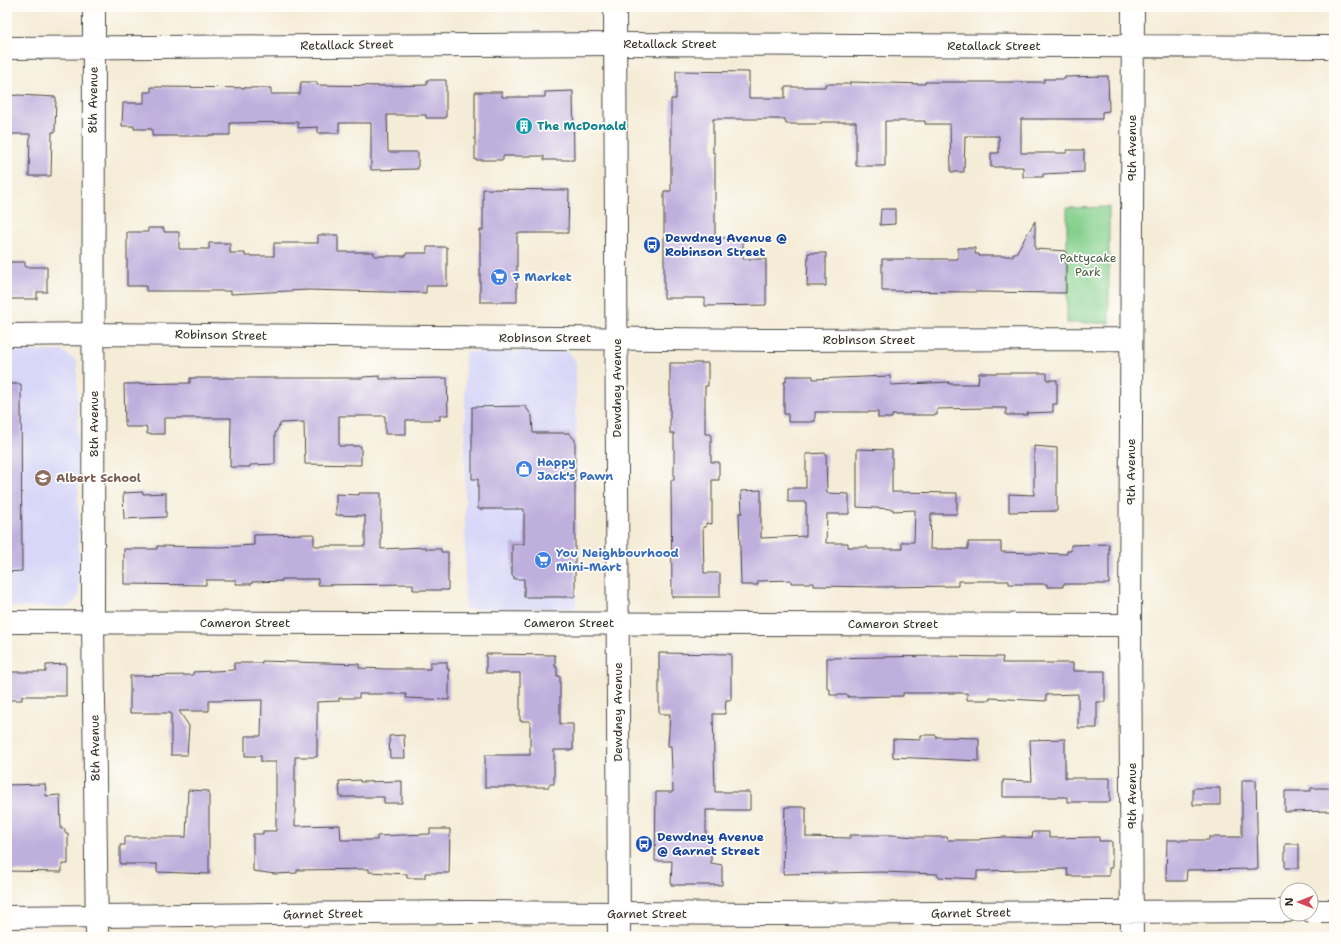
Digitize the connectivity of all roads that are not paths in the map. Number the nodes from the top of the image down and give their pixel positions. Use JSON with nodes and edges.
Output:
{"nodes":[{"id":1,"x":94,"y":7,"type":"edge"},
{"id":2,"x":615,"y":7,"type":"edge"},
{"id":3,"x":1133,"y":7,"type":"edge"},
{"id":4,"x":615,"y":44,"type":"junction"},
{"id":5,"x":1133,"y":47,"type":"junction"},
{"id":6,"x":1334,"y":47,"type":"edge"},
{"id":7,"x":7,"y":48,"type":"edge"},
{"id":8,"x":94,"y":48,"type":"junction"},
{"id":9,"x":95,"y":334,"type":"junction"},
{"id":10,"x":7,"y":335,"type":"edge"},
{"id":11,"x":616,"y":339,"type":"junction"},
{"id":12,"x":1131,"y":339,"type":"junction"},
{"id":13,"x":7,"y":622,"type":"edge"},
{"id":14,"x":93,"y":623,"type":"junction"},
{"id":15,"x":618,"y":624,"type":"junction"},
{"id":16,"x":1130,"y":625,"type":"junction"},
{"id":17,"x":1131,"y":911,"type":"junction"},
{"id":18,"x":1279,"y":911,"type":"edge"},
{"id":19,"x":1319,"y":911,"type":"edge"},
{"id":20,"x":1334,"y":911,"type":"edge"},
{"id":21,"x":619,"y":914,"type":"junction"},
{"id":22,"x":7,"y":917,"type":"edge"},
{"id":23,"x":97,"y":927,"type":"edge"},
{"id":24,"x":619,"y":937,"type":"edge"},
{"id":25,"x":1132,"y":937,"type":"edge"}],
"edges":[{"from":1,"to":8,"type":"street","name":"8th Avenue"},
{"from":2,"to":4,"type":"street","name":"Dewdney Avenue"},
{"from":3,"to":5,"type":"street","name":"9th Avenue"},
{"from":4,"to":5,"type":"street","name":"Retallack Street"},
{"from":4,"to":8,"type":"street","name":"Retallack Street"},
{"from":4,"to":11,"type":"street","name":"Dewdney Avenue"},
{"from":5,"to":6,"type":"street","name":"Retallack Street"},
{"from":5,"to":12,"type":"street","name":"9th Avenue"},
{"from":7,"to":8,"type":"street","name":"Retallack Street"},
{"from":8,"to":9,"type":"street","name":"8th Avenue"},
{"from":9,"to":10,"type":"street","name":"Robinson Street"},
{"from":9,"to":11,"type":"street","name":"Robinson Street"},
{"from":9,"to":14,"type":"street","name":"8th Avenue"},
{"from":11,"to":12,"type":"street","name":"Robinson Street"},
{"from":11,"to":15,"type":"street","name":"Dewdney Avenue"},
{"from":12,"to":16,"type":"street","name":"9th Avenue"},
{"from":13,"to":14,"type":"street","name":"Cameron Street"},
{"from":14,"to":15,"type":"street","name":"Cameron Street"},
{"from":14,"to":23,"type":"street","name":"8th Avenue"},
{"from":15,"to":16,"type":"street","name":"Cameron Street"},
{"from":15,"to":21,"type":"street","name":"Dewdney Avenue"},
{"from":16,"to":17,"type":"street","name":"9th Avenue"},
{"from":17,"to":18,"type":"street","name":"Garnet Street"},
{"from":17,"to":21,"type":"street","name":"Garnet Street"},
{"from":17,"to":25,"type":"street","name":"9th Avenue"},
{"from":19,"to":20,"type":"street"},
{"from":21,"to":23,"type":"street","name":"Garnet Street"},
{"from":21,"to":24,"type":"street","name":"Dewdney Avenue"},
{"from":22,"to":23,"type":"street","name":"Garnet Street"}]}
